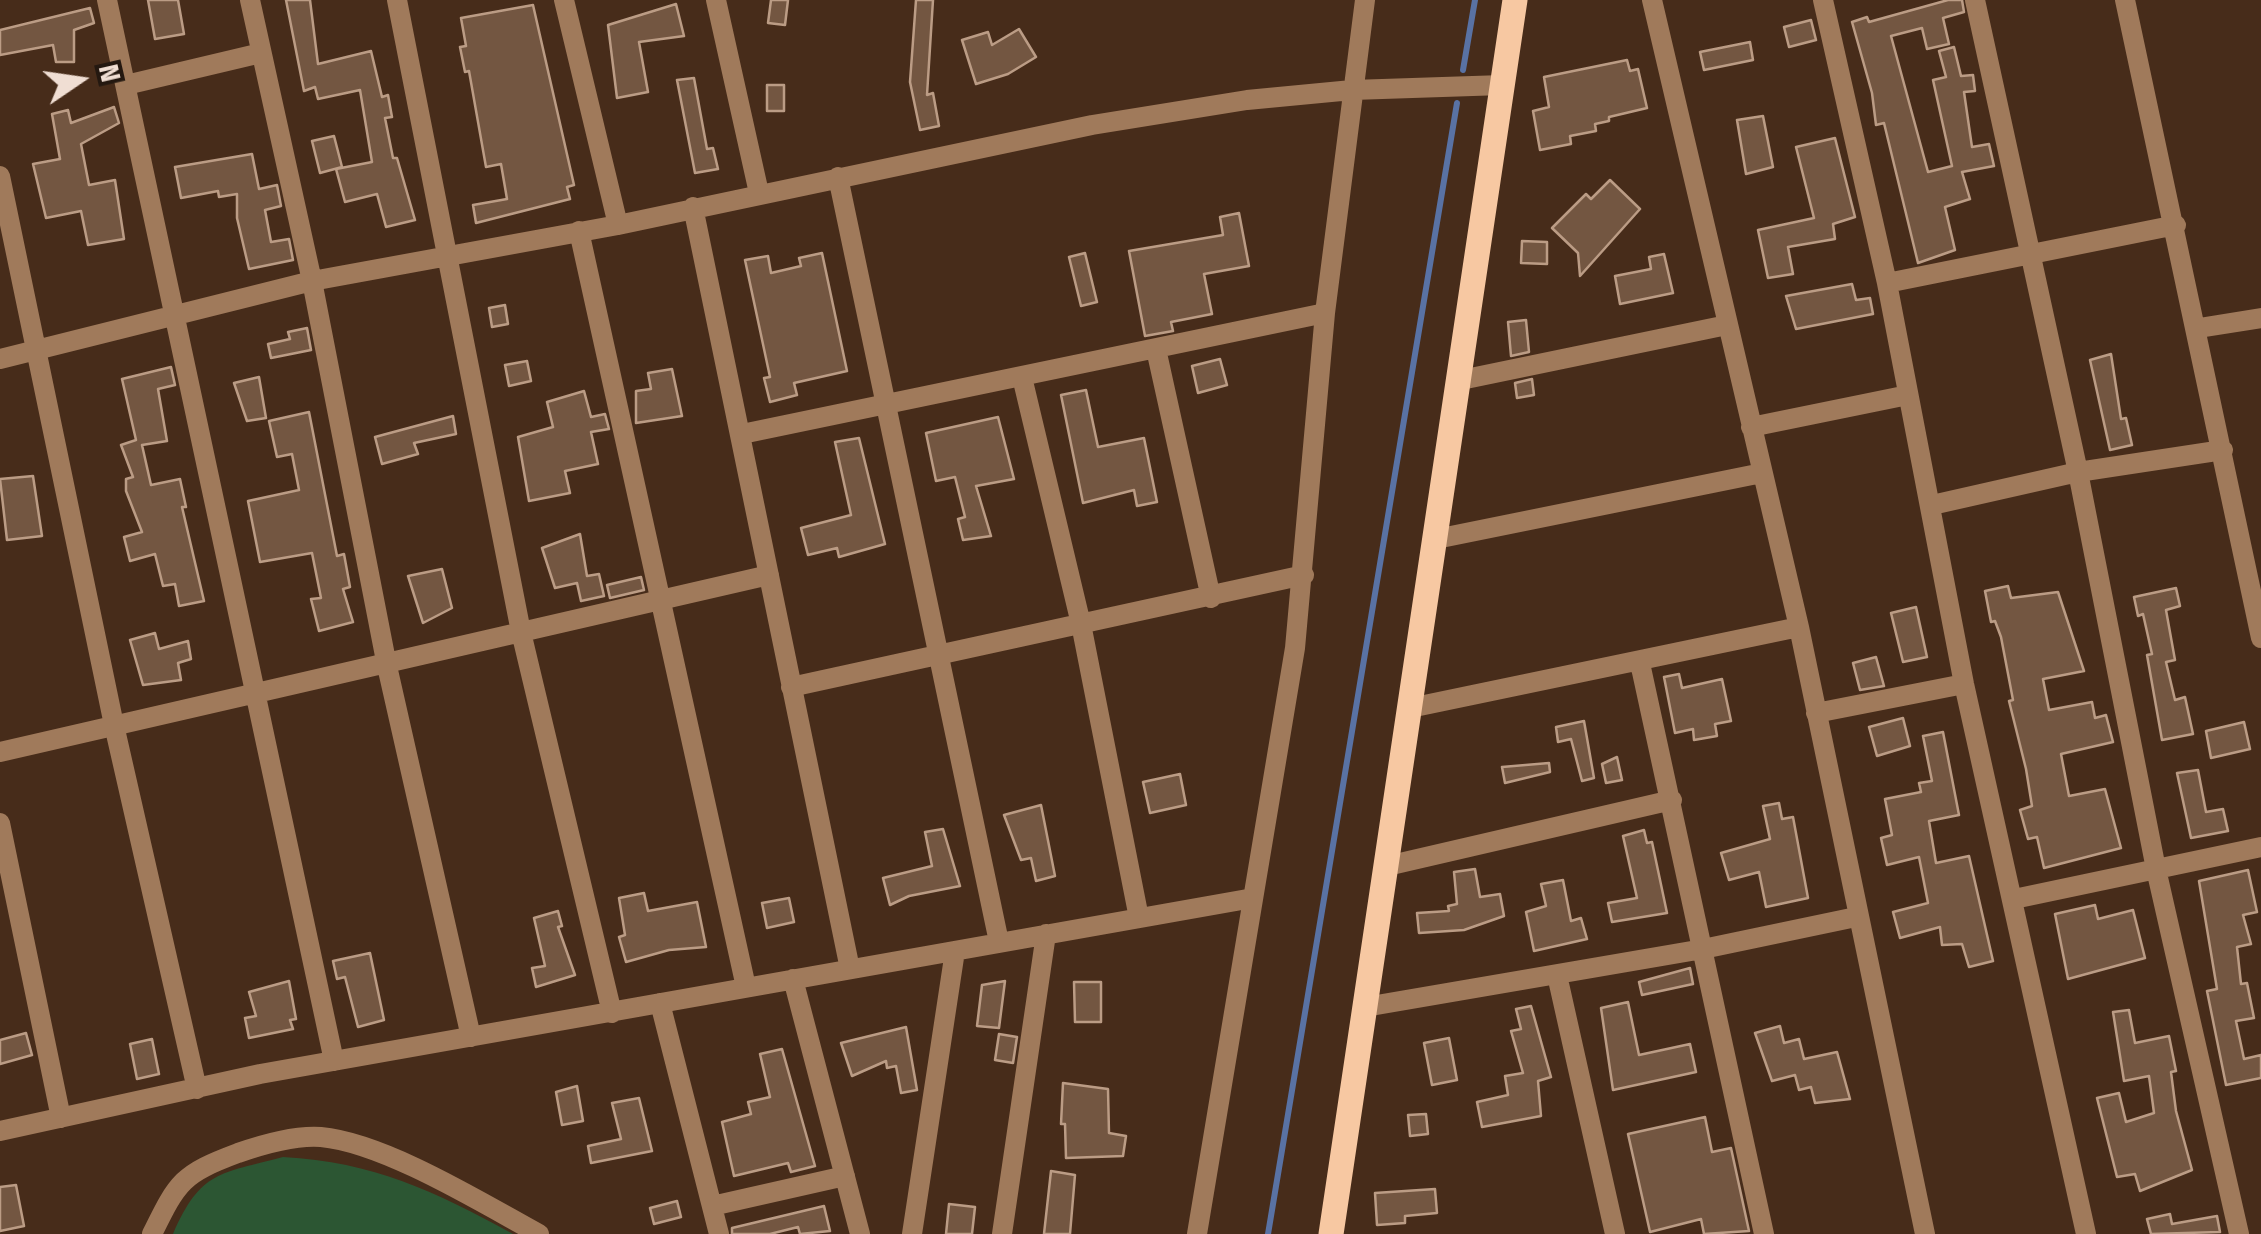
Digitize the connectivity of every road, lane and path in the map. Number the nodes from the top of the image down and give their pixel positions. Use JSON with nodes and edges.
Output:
{"nodes":[{"id":1,"x":107,"y":0,"type":"edge"},
{"id":2,"x":250,"y":0,"type":"edge"},
{"id":3,"x":397,"y":0,"type":"edge"},
{"id":4,"x":564,"y":0,"type":"edge"},
{"id":5,"x":716,"y":0,"type":"edge"},
{"id":6,"x":1365,"y":0,"type":"edge"},
{"id":7,"x":1516,"y":0,"type":"edge"},
{"id":8,"x":1652,"y":0,"type":"edge"},
{"id":9,"x":1823,"y":0,"type":"edge"},
{"id":10,"x":1975,"y":0,"type":"edge"},
{"id":11,"x":2125,"y":0,"type":"edge"},
{"id":12,"x":262,"y":53,"type":"junction"},
{"id":13,"x":1503,"y":85,"type":"junction"},
{"id":14,"x":126,"y":86,"type":"junction"},
{"id":15,"x":1352,"y":90,"type":"junction"},
{"id":16,"x":0,"y":176,"type":"edge"},
{"id":17,"x":838,"y":177,"type":"junction"},
{"id":18,"x":759,"y":193,"type":"junction"},
{"id":19,"x":693,"y":207,"type":"junction"},
{"id":20,"x":618,"y":225,"type":"junction"},
{"id":21,"x":2176,"y":225,"type":"junction"},
{"id":22,"x":579,"y":232,"type":"junction"},
{"id":23,"x":2029,"y":254,"type":"junction"},
{"id":24,"x":446,"y":255,"type":"junction"},
{"id":25,"x":312,"y":282,"type":"junction"},
{"id":26,"x":1887,"y":283,"type":"junction"},
{"id":27,"x":1325,"y":313,"type":"junction"},
{"id":28,"x":175,"y":314,"type":"junction"},
{"id":29,"x":2261,"y":318,"type":"edge"},
{"id":30,"x":1728,"y":325,"type":"junction"},
{"id":31,"x":2199,"y":328,"type":"junction"},
{"id":32,"x":1156,"y":348,"type":"junction"},
{"id":33,"x":38,"y":350,"type":"junction"},
{"id":34,"x":0,"y":359,"type":"edge"},
{"id":35,"x":1022,"y":377,"type":"junction"},
{"id":36,"x":1461,"y":380,"type":"junction"},
{"id":37,"x":1908,"y":396,"type":"junction"},
{"id":38,"x":886,"y":404,"type":"junction"},
{"id":39,"x":1751,"y":428,"type":"junction"},
{"id":40,"x":742,"y":434,"type":"junction"},
{"id":41,"x":2222,"y":450,"type":"junction"},
{"id":42,"x":2078,"y":472,"type":"junction"},
{"id":43,"x":1762,"y":474,"type":"junction"},
{"id":44,"x":1932,"y":504,"type":"junction"},
{"id":45,"x":1436,"y":539,"type":"junction"},
{"id":46,"x":770,"y":575,"type":"junction"},
{"id":47,"x":1304,"y":576,"type":"junction"},
{"id":48,"x":662,"y":597,"type":"junction"},
{"id":49,"x":1211,"y":598,"type":"junction"},
{"id":50,"x":2258,"y":616,"type":"edge"},
{"id":51,"x":1080,"y":624,"type":"junction"},
{"id":52,"x":1798,"y":627,"type":"junction"},
{"id":53,"x":521,"y":632,"type":"junction"},
{"id":54,"x":2261,"y":638,"type":"edge"},
{"id":55,"x":937,"y":655,"type":"junction"},
{"id":56,"x":1640,"y":662,"type":"junction"},
{"id":57,"x":387,"y":666,"type":"junction"},
{"id":58,"x":1964,"y":684,"type":"junction"},
{"id":59,"x":791,"y":687,"type":"junction"},
{"id":60,"x":253,"y":694,"type":"junction"},
{"id":61,"x":1410,"y":708,"type":"junction"},
{"id":62,"x":1816,"y":712,"type":"junction"},
{"id":63,"x":114,"y":726,"type":"junction"},
{"id":64,"x":0,"y":752,"type":"edge"},
{"id":65,"x":1672,"y":800,"type":"junction"},
{"id":66,"x":0,"y":823,"type":"edge"},
{"id":67,"x":2261,"y":847,"type":"edge"},
{"id":68,"x":1387,"y":866,"type":"junction"},
{"id":69,"x":2156,"y":869,"type":"junction"},
{"id":70,"x":1253,"y":898,"type":"junction"},
{"id":71,"x":2014,"y":899,"type":"junction"},
{"id":72,"x":1856,"y":917,"type":"junction"},
{"id":73,"x":1140,"y":918,"type":"junction"},
{"id":74,"x":1046,"y":934,"type":"junction"},
{"id":75,"x":999,"y":942,"type":"junction"},
{"id":76,"x":1703,"y":949,"type":"junction"},
{"id":77,"x":955,"y":951,"type":"junction"},
{"id":78,"x":850,"y":969,"type":"junction"},
{"id":79,"x":1557,"y":975,"type":"junction"},
{"id":80,"x":793,"y":979,"type":"junction"},
{"id":81,"x":746,"y":987,"type":"junction"},
{"id":82,"x":660,"y":1003,"type":"junction"},
{"id":83,"x":1366,"y":1007,"type":"junction"},
{"id":84,"x":612,"y":1013,"type":"junction"},
{"id":85,"x":471,"y":1036,"type":"junction"},
{"id":86,"x":334,"y":1061,"type":"junction"},
{"id":87,"x":198,"y":1089,"type":"junction"},
{"id":88,"x":61,"y":1118,"type":"junction"},
{"id":89,"x":0,"y":1131,"type":"edge"},
{"id":90,"x":845,"y":1176,"type":"junction"},
{"id":91,"x":712,"y":1206,"type":"junction"},
{"id":92,"x":152,"y":1234,"type":"edge"},
{"id":93,"x":539,"y":1234,"type":"edge"},
{"id":94,"x":719,"y":1234,"type":"edge"},
{"id":95,"x":860,"y":1234,"type":"edge"},
{"id":96,"x":912,"y":1234,"type":"edge"},
{"id":97,"x":1002,"y":1234,"type":"edge"},
{"id":98,"x":1196,"y":1234,"type":"edge"},
{"id":99,"x":1331,"y":1234,"type":"edge"},
{"id":100,"x":1614,"y":1234,"type":"edge"},
{"id":101,"x":1764,"y":1234,"type":"edge"},
{"id":102,"x":1925,"y":1234,"type":"edge"},
{"id":103,"x":2086,"y":1234,"type":"edge"},
{"id":104,"x":2239,"y":1234,"type":"edge"}],
"edges":[{"from":1,"to":14,"type":"street"},
{"from":2,"to":12,"type":"street"},
{"from":3,"to":24,"type":"street"},
{"from":4,"to":20,"type":"street"},
{"from":5,"to":18,"type":"street"},
{"from":6,"to":15,"type":"street"},
{"from":7,"to":13,"type":"main road"},
{"from":8,"to":30,"type":"street"},
{"from":9,"to":26,"type":"street"},
{"from":10,"to":23,"type":"street"},
{"from":11,"to":21,"type":"street"},
{"from":12,"to":14,"type":"street"},
{"from":12,"to":25,"type":"street"},
{"from":13,"to":15,"type":"street"},
{"from":13,"to":36,"type":"main road"},
{"from":14,"to":28,"type":"street"},
{"from":15,"to":17,"type":"street"},
{"from":15,"to":27,"type":"street"},
{"from":16,"to":33,"type":"street"},
{"from":17,"to":18,"type":"street"},
{"from":17,"to":38,"type":"street"},
{"from":18,"to":19,"type":"street"},
{"from":19,"to":20,"type":"street"},
{"from":19,"to":40,"type":"street"},
{"from":20,"to":22,"type":"street"},
{"from":21,"to":23,"type":"street"},
{"from":21,"to":31,"type":"street"},
{"from":22,"to":24,"type":"street"},
{"from":22,"to":48,"type":"street"},
{"from":23,"to":26,"type":"street"},
{"from":23,"to":42,"type":"street"},
{"from":24,"to":25,"type":"street"},
{"from":24,"to":53,"type":"street"},
{"from":25,"to":28,"type":"street"},
{"from":25,"to":57,"type":"street"},
{"from":26,"to":37,"type":"street"},
{"from":27,"to":32,"type":"street"},
{"from":27,"to":47,"type":"street"},
{"from":28,"to":33,"type":"street"},
{"from":28,"to":60,"type":"street"},
{"from":29,"to":31,"type":"street"},
{"from":30,"to":36,"type":"street"},
{"from":30,"to":39,"type":"street"},
{"from":31,"to":41,"type":"street"},
{"from":32,"to":35,"type":"street"},
{"from":32,"to":49,"type":"street"},
{"from":33,"to":34,"type":"street"},
{"from":33,"to":63,"type":"street"},
{"from":35,"to":38,"type":"street"},
{"from":35,"to":51,"type":"street"},
{"from":36,"to":45,"type":"main road"},
{"from":37,"to":39,"type":"street"},
{"from":37,"to":44,"type":"street"},
{"from":38,"to":40,"type":"street"},
{"from":38,"to":55,"type":"street"},
{"from":39,"to":43,"type":"street"},
{"from":40,"to":46,"type":"street"},
{"from":41,"to":42,"type":"street"},
{"from":41,"to":50,"type":"street"},
{"from":42,"to":44,"type":"street"},
{"from":42,"to":69,"type":"street"},
{"from":43,"to":45,"type":"street"},
{"from":43,"to":52,"type":"street"},
{"from":44,"to":58,"type":"street"},
{"from":45,"to":61,"type":"main road"},
{"from":46,"to":48,"type":"street"},
{"from":46,"to":59,"type":"street"},
{"from":47,"to":49,"type":"street"},
{"from":47,"to":70,"type":"street"},
{"from":48,"to":53,"type":"street"},
{"from":48,"to":81,"type":"street"},
{"from":49,"to":51,"type":"street"},
{"from":50,"to":54,"type":"street"},
{"from":51,"to":55,"type":"street"},
{"from":51,"to":73,"type":"street"},
{"from":52,"to":56,"type":"street"},
{"from":52,"to":62,"type":"street"},
{"from":53,"to":57,"type":"street"},
{"from":53,"to":84,"type":"street"},
{"from":55,"to":59,"type":"street"},
{"from":55,"to":75,"type":"street"},
{"from":56,"to":61,"type":"street"},
{"from":56,"to":65,"type":"street"},
{"from":57,"to":60,"type":"street"},
{"from":57,"to":85,"type":"street"},
{"from":58,"to":62,"type":"street"},
{"from":58,"to":71,"type":"street"},
{"from":59,"to":78,"type":"street"},
{"from":60,"to":63,"type":"street"},
{"from":60,"to":86,"type":"street"},
{"from":61,"to":68,"type":"main road"},
{"from":62,"to":72,"type":"street"},
{"from":63,"to":64,"type":"street"},
{"from":63,"to":87,"type":"street"},
{"from":65,"to":68,"type":"street"},
{"from":65,"to":76,"type":"street"},
{"from":66,"to":88,"type":"street"},
{"from":67,"to":69,"type":"street"},
{"from":68,"to":83,"type":"main road"},
{"from":69,"to":71,"type":"street"},
{"from":69,"to":104,"type":"street"},
{"from":70,"to":73,"type":"street"},
{"from":70,"to":98,"type":"street"},
{"from":71,"to":103,"type":"street"},
{"from":72,"to":76,"type":"street"},
{"from":72,"to":102,"type":"street"},
{"from":73,"to":74,"type":"street"},
{"from":74,"to":75,"type":"street"},
{"from":74,"to":97,"type":"street"},
{"from":75,"to":77,"type":"street"},
{"from":76,"to":79,"type":"street"},
{"from":76,"to":101,"type":"street"},
{"from":77,"to":78,"type":"street"},
{"from":77,"to":96,"type":"street"},
{"from":78,"to":80,"type":"street"},
{"from":79,"to":83,"type":"street"},
{"from":79,"to":100,"type":"street"},
{"from":80,"to":81,"type":"street"},
{"from":80,"to":90,"type":"street"},
{"from":81,"to":82,"type":"street"},
{"from":82,"to":84,"type":"street"},
{"from":82,"to":91,"type":"street"},
{"from":83,"to":99,"type":"main road"},
{"from":84,"to":85,"type":"street"},
{"from":85,"to":86,"type":"street"},
{"from":86,"to":87,"type":"street"},
{"from":87,"to":88,"type":"street"},
{"from":88,"to":89,"type":"street"},
{"from":90,"to":91,"type":"street"},
{"from":90,"to":95,"type":"street"},
{"from":91,"to":94,"type":"street"},
{"from":92,"to":93,"type":"street"}]}
